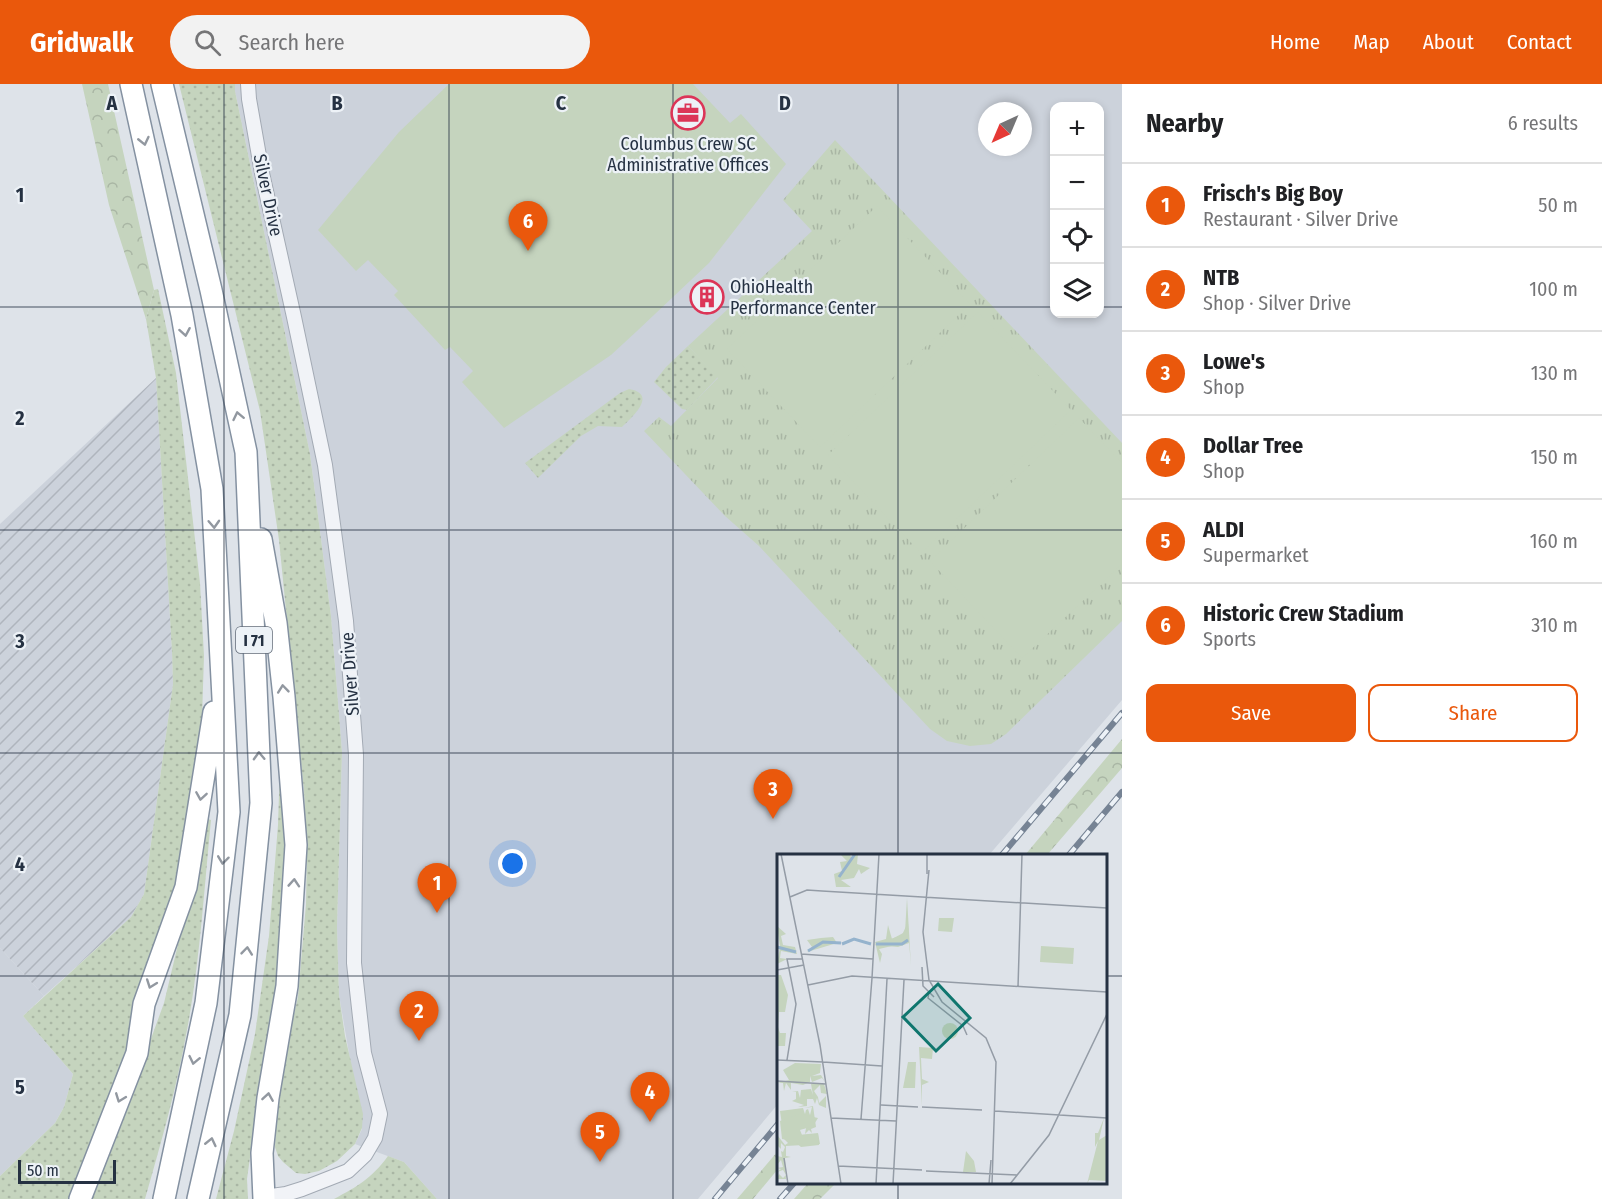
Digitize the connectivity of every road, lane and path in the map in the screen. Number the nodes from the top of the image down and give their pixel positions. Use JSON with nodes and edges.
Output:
{"nodes":[{"id":1,"x":131,"y":84,"type":"edge"},
{"id":2,"x":162,"y":84,"type":"edge"},
{"id":3,"x":248,"y":84,"type":"edge"},
{"id":4,"x":246,"y":452,"type":"junction"},
{"id":5,"x":219,"y":634,"type":"junction"},
{"id":6,"x":80,"y":1198,"type":"edge"},
{"id":7,"x":264,"y":1198,"type":"edge"},
{"id":8,"x":164,"y":1199,"type":"edge"},
{"id":9,"x":198,"y":1199,"type":"edge"}],
"edges":[{"from":1,"to":5,"type":"highway","number":"I 71","one_way":true},
{"from":4,"to":2,"type":"highway","number":"I 71","one_way":true},
{"from":3,"to":7,"type":"street","name":"Silver Drive"},
{"from":7,"to":4,"type":"highway","one_way":true},
{"from":9,"to":4,"type":"highway","number":"I 71","one_way":true},
{"from":5,"to":6,"type":"highway","one_way":true},
{"from":5,"to":8,"type":"highway","number":"I 71","one_way":true}]}
